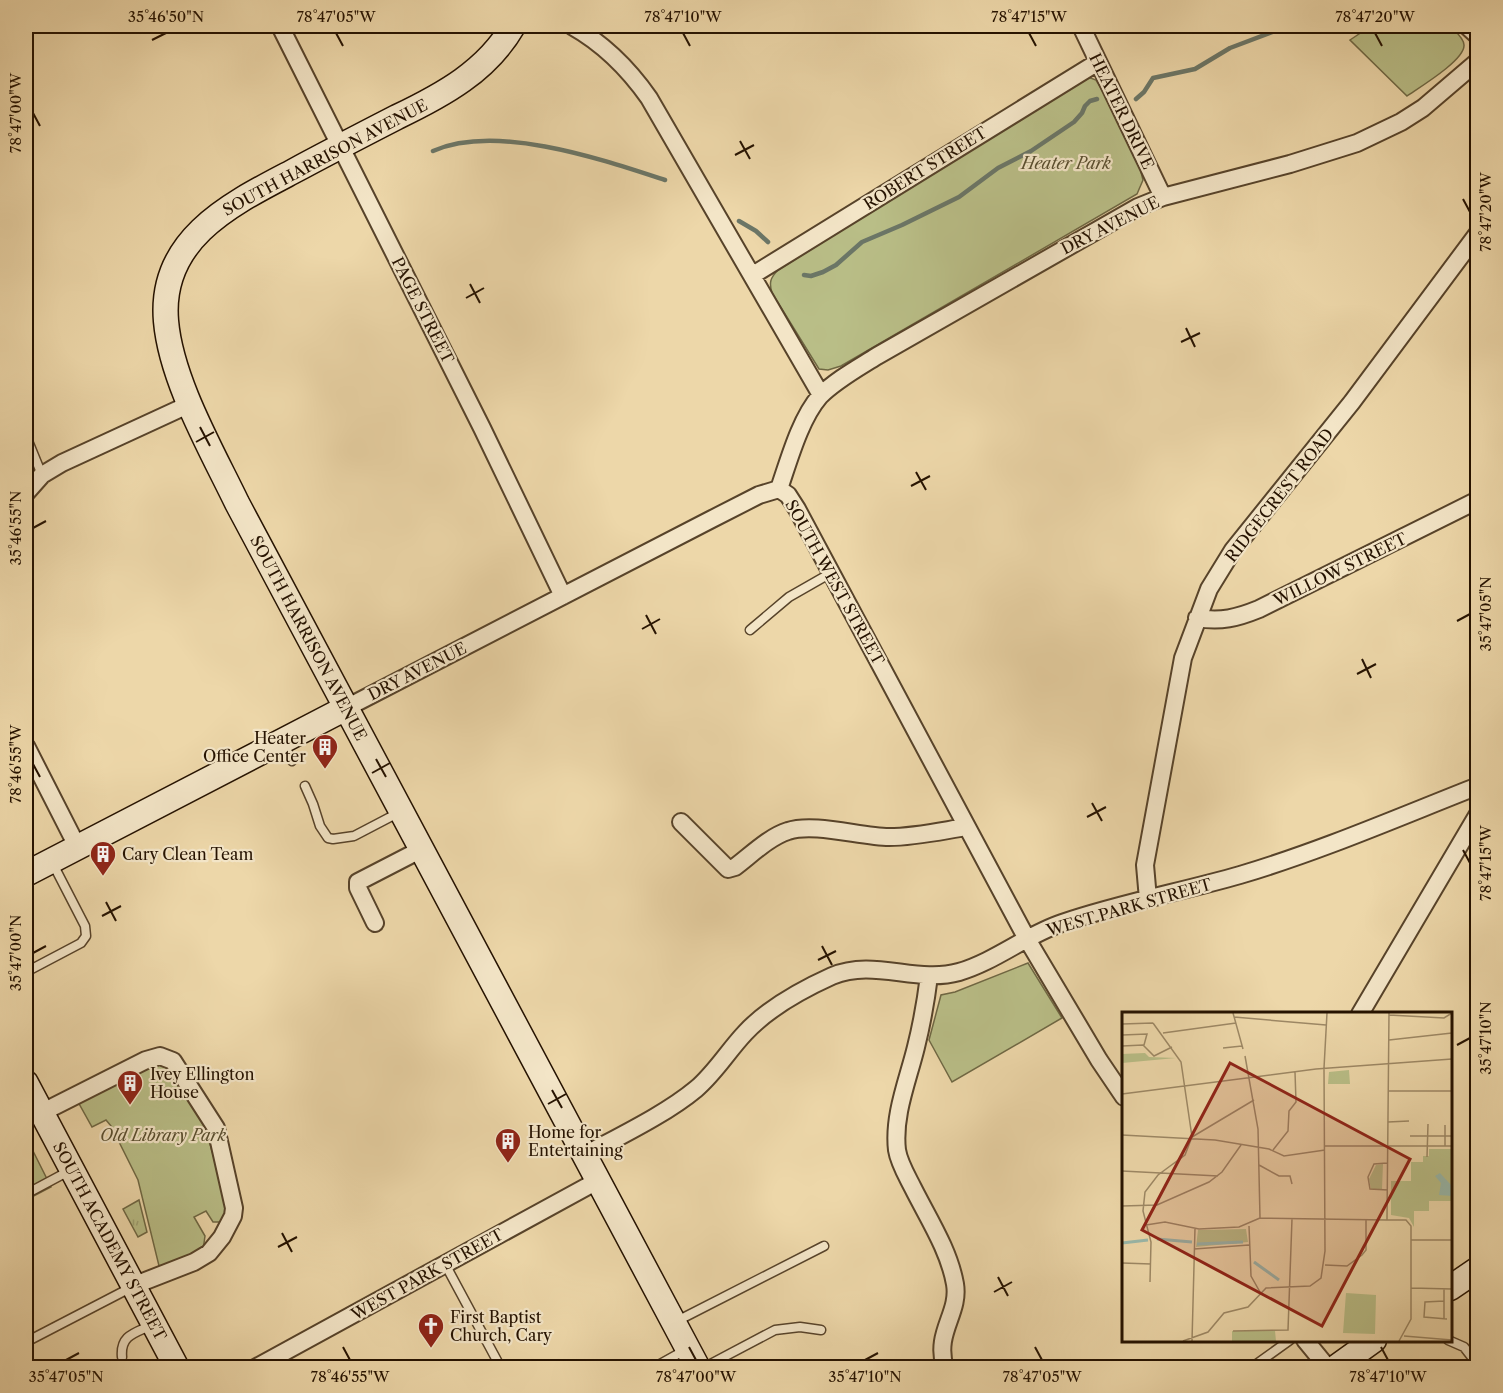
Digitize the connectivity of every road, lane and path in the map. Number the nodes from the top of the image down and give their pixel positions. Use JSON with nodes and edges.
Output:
{"nodes":[{"id":1,"x":280,"y":26,"type":"edge"},
{"id":2,"x":513,"y":26,"type":"edge"},
{"id":3,"x":572,"y":26,"type":"edge"},
{"id":4,"x":1081,"y":26,"type":"edge"},
{"id":5,"x":1467,"y":26,"type":"edge"},
{"id":6,"x":1478,"y":36,"type":"edge"},
{"id":7,"x":1478,"y":61,"type":"edge"},
{"id":8,"x":1098,"y":62,"type":"junction"},
{"id":9,"x":340,"y":146,"type":"junction"},
{"id":10,"x":1162,"y":197,"type":"junction"},
{"id":11,"x":1478,"y":233,"type":"edge"},
{"id":12,"x":753,"y":275,"type":"junction"},
{"id":13,"x":821,"y":395,"type":"junction"},
{"id":14,"x":190,"y":404,"type":"junction"},
{"id":15,"x":26,"y":436,"type":"edge"},
{"id":16,"x":42,"y":475,"type":"junction"},
{"id":17,"x":779,"y":489,"type":"junction"},
{"id":18,"x":26,"y":493,"type":"edge"},
{"id":19,"x":1478,"y":500,"type":"edge"},
{"id":20,"x":831,"y":573,"type":"junction"},
{"id":21,"x":563,"y":596,"type":"junction"},
{"id":22,"x":1197,"y":618,"type":"junction"},
{"id":23,"x":750,"y":630,"type":"dead end"},
{"id":24,"x":346,"y":708,"type":"junction"},
{"id":25,"x":26,"y":746,"type":"edge"},
{"id":26,"x":305,"y":786,"type":"dead end"},
{"id":27,"x":1478,"y":786,"type":"edge"},
{"id":28,"x":401,"y":811,"type":"junction"},
{"id":29,"x":1478,"y":814,"type":"edge"},
{"id":30,"x":681,"y":822,"type":"dead end"},
{"id":31,"x":966,"y":827,"type":"junction"},
{"id":32,"x":78,"y":848,"type":"junction"},
{"id":33,"x":422,"y":849,"type":"junction"},
{"id":34,"x":52,"y":861,"type":"junction"},
{"id":35,"x":26,"y":874,"type":"edge"},
{"id":36,"x":1148,"y":900,"type":"junction"},
{"id":37,"x":375,"y":923,"type":"dead end"},
{"id":38,"x":1028,"y":939,"type":"junction"},
{"id":39,"x":26,"y":972,"type":"edge"},
{"id":40,"x":929,"y":976,"type":"junction"},
{"id":41,"x":1361,"y":1012,"type":"edge"},
{"id":42,"x":26,"y":1083,"type":"edge"},
{"id":43,"x":1122,"y":1094,"type":"edge"},
{"id":44,"x":41,"y":1113,"type":"junction"},
{"id":45,"x":585,"y":1155,"type":"junction"},
{"id":46,"x":72,"y":1170,"type":"junction"},
{"id":47,"x":598,"y":1180,"type":"junction"},
{"id":48,"x":26,"y":1194,"type":"edge"},
{"id":49,"x":824,"y":1246,"type":"dead end"},
{"id":50,"x":445,"y":1264,"type":"junction"},
{"id":51,"x":1478,"y":1269,"type":"edge"},
{"id":52,"x":135,"y":1285,"type":"junction"},
{"id":53,"x":1452,"y":1287,"type":"edge"},
{"id":54,"x":675,"y":1323,"type":"junction"},
{"id":55,"x":155,"y":1324,"type":"junction"},
{"id":56,"x":822,"y":1330,"type":"dead end"},
{"id":57,"x":26,"y":1342,"type":"edge"},
{"id":58,"x":1289,"y":1342,"type":"edge"},
{"id":59,"x":1306,"y":1342,"type":"edge"},
{"id":60,"x":1373,"y":1342,"type":"edge"},
{"id":61,"x":1451,"y":1342,"type":"edge"},
{"id":62,"x":122,"y":1357,"type":"dead end"},
{"id":63,"x":693,"y":1358,"type":"edge"},
{"id":64,"x":1478,"y":1365,"type":"edge"},
{"id":65,"x":177,"y":1368,"type":"edge"},
{"id":66,"x":255,"y":1368,"type":"edge"},
{"id":67,"x":501,"y":1368,"type":"edge"},
{"id":68,"x":653,"y":1368,"type":"edge"},
{"id":69,"x":703,"y":1368,"type":"edge"},
{"id":70,"x":945,"y":1368,"type":"edge"},
{"id":71,"x":1251,"y":1368,"type":"edge"},
{"id":72,"x":1328,"y":1368,"type":"edge"},
{"id":73,"x":1335,"y":1368,"type":"edge"}],
"edges":[{"from":1,"to":9,"type":"street","name":"PAGE STREET"},
{"from":2,"to":9,"type":"street","name":"SOUTH HARRISON AVENUE"},
{"from":3,"to":12,"type":"street"},
{"from":4,"to":8,"type":"street","name":"HEATER DRIVE"},
{"from":5,"to":6,"type":"street"},
{"from":7,"to":10,"type":"street","name":"DRY AVENUE"},
{"from":8,"to":10,"type":"street","name":"HEATER DRIVE"},
{"from":8,"to":12,"type":"street","name":"ROBERT STREET"},
{"from":9,"to":14,"type":"street","name":"SOUTH HARRISON AVENUE"},
{"from":9,"to":21,"type":"street","name":"PAGE STREET"},
{"from":10,"to":13,"type":"street","name":"DRY AVENUE"},
{"from":11,"to":22,"type":"street","name":"RIDGECREST ROAD"},
{"from":12,"to":13,"type":"street"},
{"from":13,"to":17,"type":"street","name":"SOUTH WEST STREET"},
{"from":14,"to":16,"type":"street"},
{"from":14,"to":24,"type":"street","name":"SOUTH HARRISON AVENUE"},
{"from":15,"to":16,"type":"lane"},
{"from":16,"to":18,"type":"street"},
{"from":17,"to":20,"type":"street","name":"SOUTH WEST STREET"},
{"from":17,"to":21,"type":"street","name":"DRY AVENUE"},
{"from":19,"to":22,"type":"street","name":"WILLOW STREET"},
{"from":20,"to":23,"type":"lane"},
{"from":20,"to":31,"type":"street","name":"SOUTH WEST STREET"},
{"from":21,"to":24,"type":"street","name":"DRY AVENUE"},
{"from":22,"to":36,"type":"street","name":"RIDGECREST ROAD"},
{"from":24,"to":28,"type":"street","name":"SOUTH HARRISON AVENUE"},
{"from":24,"to":32,"type":"street","name":"DRY AVENUE"},
{"from":25,"to":32,"type":"street"},
{"from":26,"to":28,"type":"lane"},
{"from":27,"to":36,"type":"street","name":"WEST PARK STREET"},
{"from":28,"to":33,"type":"street","name":"SOUTH HARRISON AVENUE"},
{"from":29,"to":41,"type":"street"},
{"from":30,"to":31,"type":"street"},
{"from":31,"to":38,"type":"street","name":"SOUTH WEST STREET"},
{"from":32,"to":34,"type":"street","name":"DRY AVENUE"},
{"from":33,"to":37,"type":"street"},
{"from":33,"to":45,"type":"street","name":"SOUTH HARRISON AVENUE"},
{"from":34,"to":35,"type":"street","name":"DRY AVENUE"},
{"from":34,"to":39,"type":"lane"},
{"from":36,"to":38,"type":"street","name":"WEST PARK STREET"},
{"from":38,"to":40,"type":"street","name":"WEST PARK STREET"},
{"from":38,"to":43,"type":"street","name":"SOUTH WEST STREET"},
{"from":40,"to":45,"type":"street","name":"WEST PARK STREET"},
{"from":40,"to":70,"type":"street"},
{"from":42,"to":44,"type":"street","name":"SOUTH ACADEMY STREET"},
{"from":44,"to":46,"type":"street","name":"SOUTH ACADEMY STREET"},
{"from":44,"to":52,"type":"street"},
{"from":45,"to":47,"type":"street","name":"SOUTH HARRISON AVENUE"},
{"from":46,"to":48,"type":"lane"},
{"from":46,"to":52,"type":"street","name":"SOUTH ACADEMY STREET"},
{"from":47,"to":50,"type":"street","name":"WEST PARK STREET"},
{"from":47,"to":54,"type":"street","name":"SOUTH HARRISON AVENUE"},
{"from":49,"to":54,"type":"lane"},
{"from":50,"to":66,"type":"street","name":"WEST PARK STREET"},
{"from":50,"to":67,"type":"lane"},
{"from":51,"to":53,"type":"street"},
{"from":52,"to":55,"type":"street","name":"SOUTH ACADEMY STREET"},
{"from":52,"to":57,"type":"lane"},
{"from":54,"to":63,"type":"street","name":"SOUTH HARRISON AVENUE"},
{"from":55,"to":62,"type":"lane"},
{"from":55,"to":65,"type":"street","name":"SOUTH ACADEMY STREET"},
{"from":56,"to":69,"type":"lane"},
{"from":58,"to":71,"type":"lane"},
{"from":59,"to":72,"type":"street"},
{"from":60,"to":73,"type":"street"},
{"from":61,"to":64,"type":"lane"},
{"from":63,"to":68,"type":"lane"}]}
